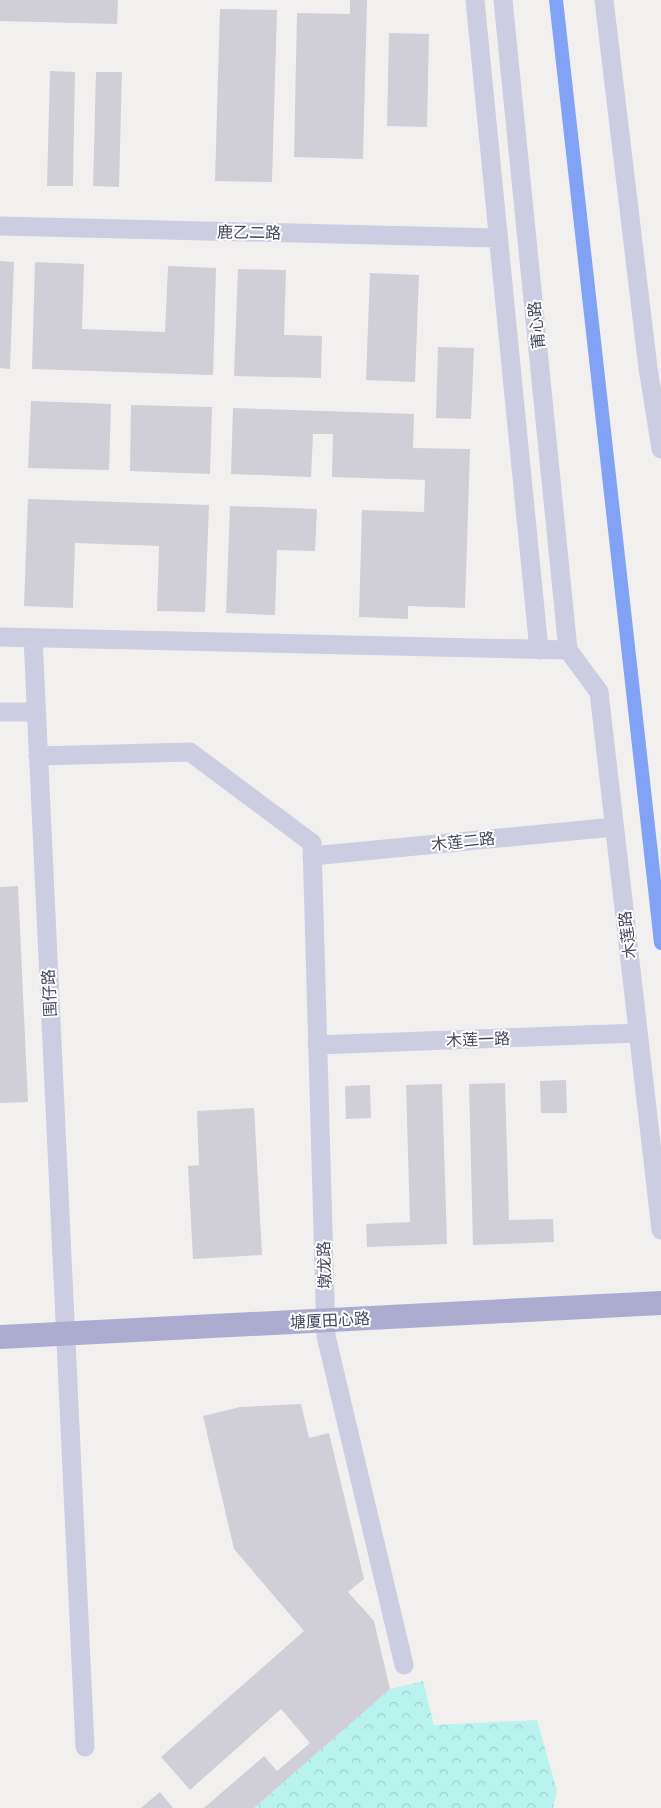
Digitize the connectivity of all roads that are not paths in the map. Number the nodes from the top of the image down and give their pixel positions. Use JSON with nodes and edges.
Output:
{"nodes":[{"id":1,"x":474,"y":0,"type":"edge"},
{"id":2,"x":503,"y":0,"type":"edge"},
{"id":3,"x":604,"y":0,"type":"edge"},
{"id":4,"x":0,"y":226,"type":"edge"},
{"id":5,"x":498,"y":238,"type":"junction"},
{"id":6,"x":661,"y":449,"type":"edge"},
{"id":7,"x":0,"y":637,"type":"edge"},
{"id":8,"x":33,"y":638,"type":"junction"},
{"id":9,"x":539,"y":650,"type":"junction"},
{"id":10,"x":568,"y":650,"type":"junction"},
{"id":11,"x":0,"y":712,"type":"edge"},
{"id":12,"x":36,"y":712,"type":"junction"},
{"id":13,"x":38,"y":756,"type":"junction"},
{"id":14,"x":614,"y":827,"type":"junction"},
{"id":15,"x":312,"y":856,"type":"junction"},
{"id":16,"x":638,"y":1033,"type":"junction"},
{"id":17,"x":318,"y":1045,"type":"junction"},
{"id":18,"x":661,"y":1230,"type":"edge"},
{"id":19,"x":661,"y":1303,"type":"edge"},
{"id":20,"x":661,"y":1319,"type":"edge"},
{"id":21,"x":326,"y":1328,"type":"junction"},
{"id":22,"x":0,"y":1337,"type":"edge"},
{"id":23,"x":66,"y":1341,"type":"junction"},
{"id":24,"x":0,"y":1352,"type":"edge"},
{"id":25,"x":404,"y":1665,"type":"dead end"},
{"id":26,"x":85,"y":1747,"type":"dead end"}],
"edges":[{"from":1,"to":5,"type":"street","name":"莆心路"},
{"from":2,"to":10,"type":"street","name":"莆心路"},
{"from":3,"to":6,"type":"street"},
{"from":4,"to":5,"type":"street","name":"鹿乙二路"},
{"from":5,"to":9,"type":"street","name":"莆心路"},
{"from":7,"to":8,"type":"street"},
{"from":8,"to":9,"type":"street"},
{"from":8,"to":12,"type":"street","name":"围仔路"},
{"from":9,"to":10,"type":"street"},
{"from":10,"to":14,"type":"street","name":"木莲路"},
{"from":11,"to":12,"type":"street"},
{"from":12,"to":13,"type":"street","name":"围仔路"},
{"from":13,"to":15,"type":"street"},
{"from":13,"to":23,"type":"street","name":"围仔路"},
{"from":14,"to":15,"type":"street","name":"木莲二路"},
{"from":14,"to":16,"type":"street","name":"木莲路"},
{"from":15,"to":17,"type":"street","name":"墩龙路"},
{"from":16,"to":17,"type":"street","name":"木莲一路"},
{"from":16,"to":18,"type":"street","name":"木莲路"},
{"from":17,"to":21,"type":"street","name":"墩龙路"},
{"from":19,"to":21,"type":"main road","name":"塘厦田心路"},
{"from":20,"to":21,"type":"main road","name":"塘厦田心路"},
{"from":21,"to":23,"type":"main road","name":"塘厦田心路"},
{"from":21,"to":25,"type":"street","name":"墩龙路"},
{"from":22,"to":23,"type":"main road","name":"塘厦田心路"},
{"from":23,"to":24,"type":"main road","name":"塘厦田心路"},
{"from":23,"to":26,"type":"street","name":"围仔路"}]}
